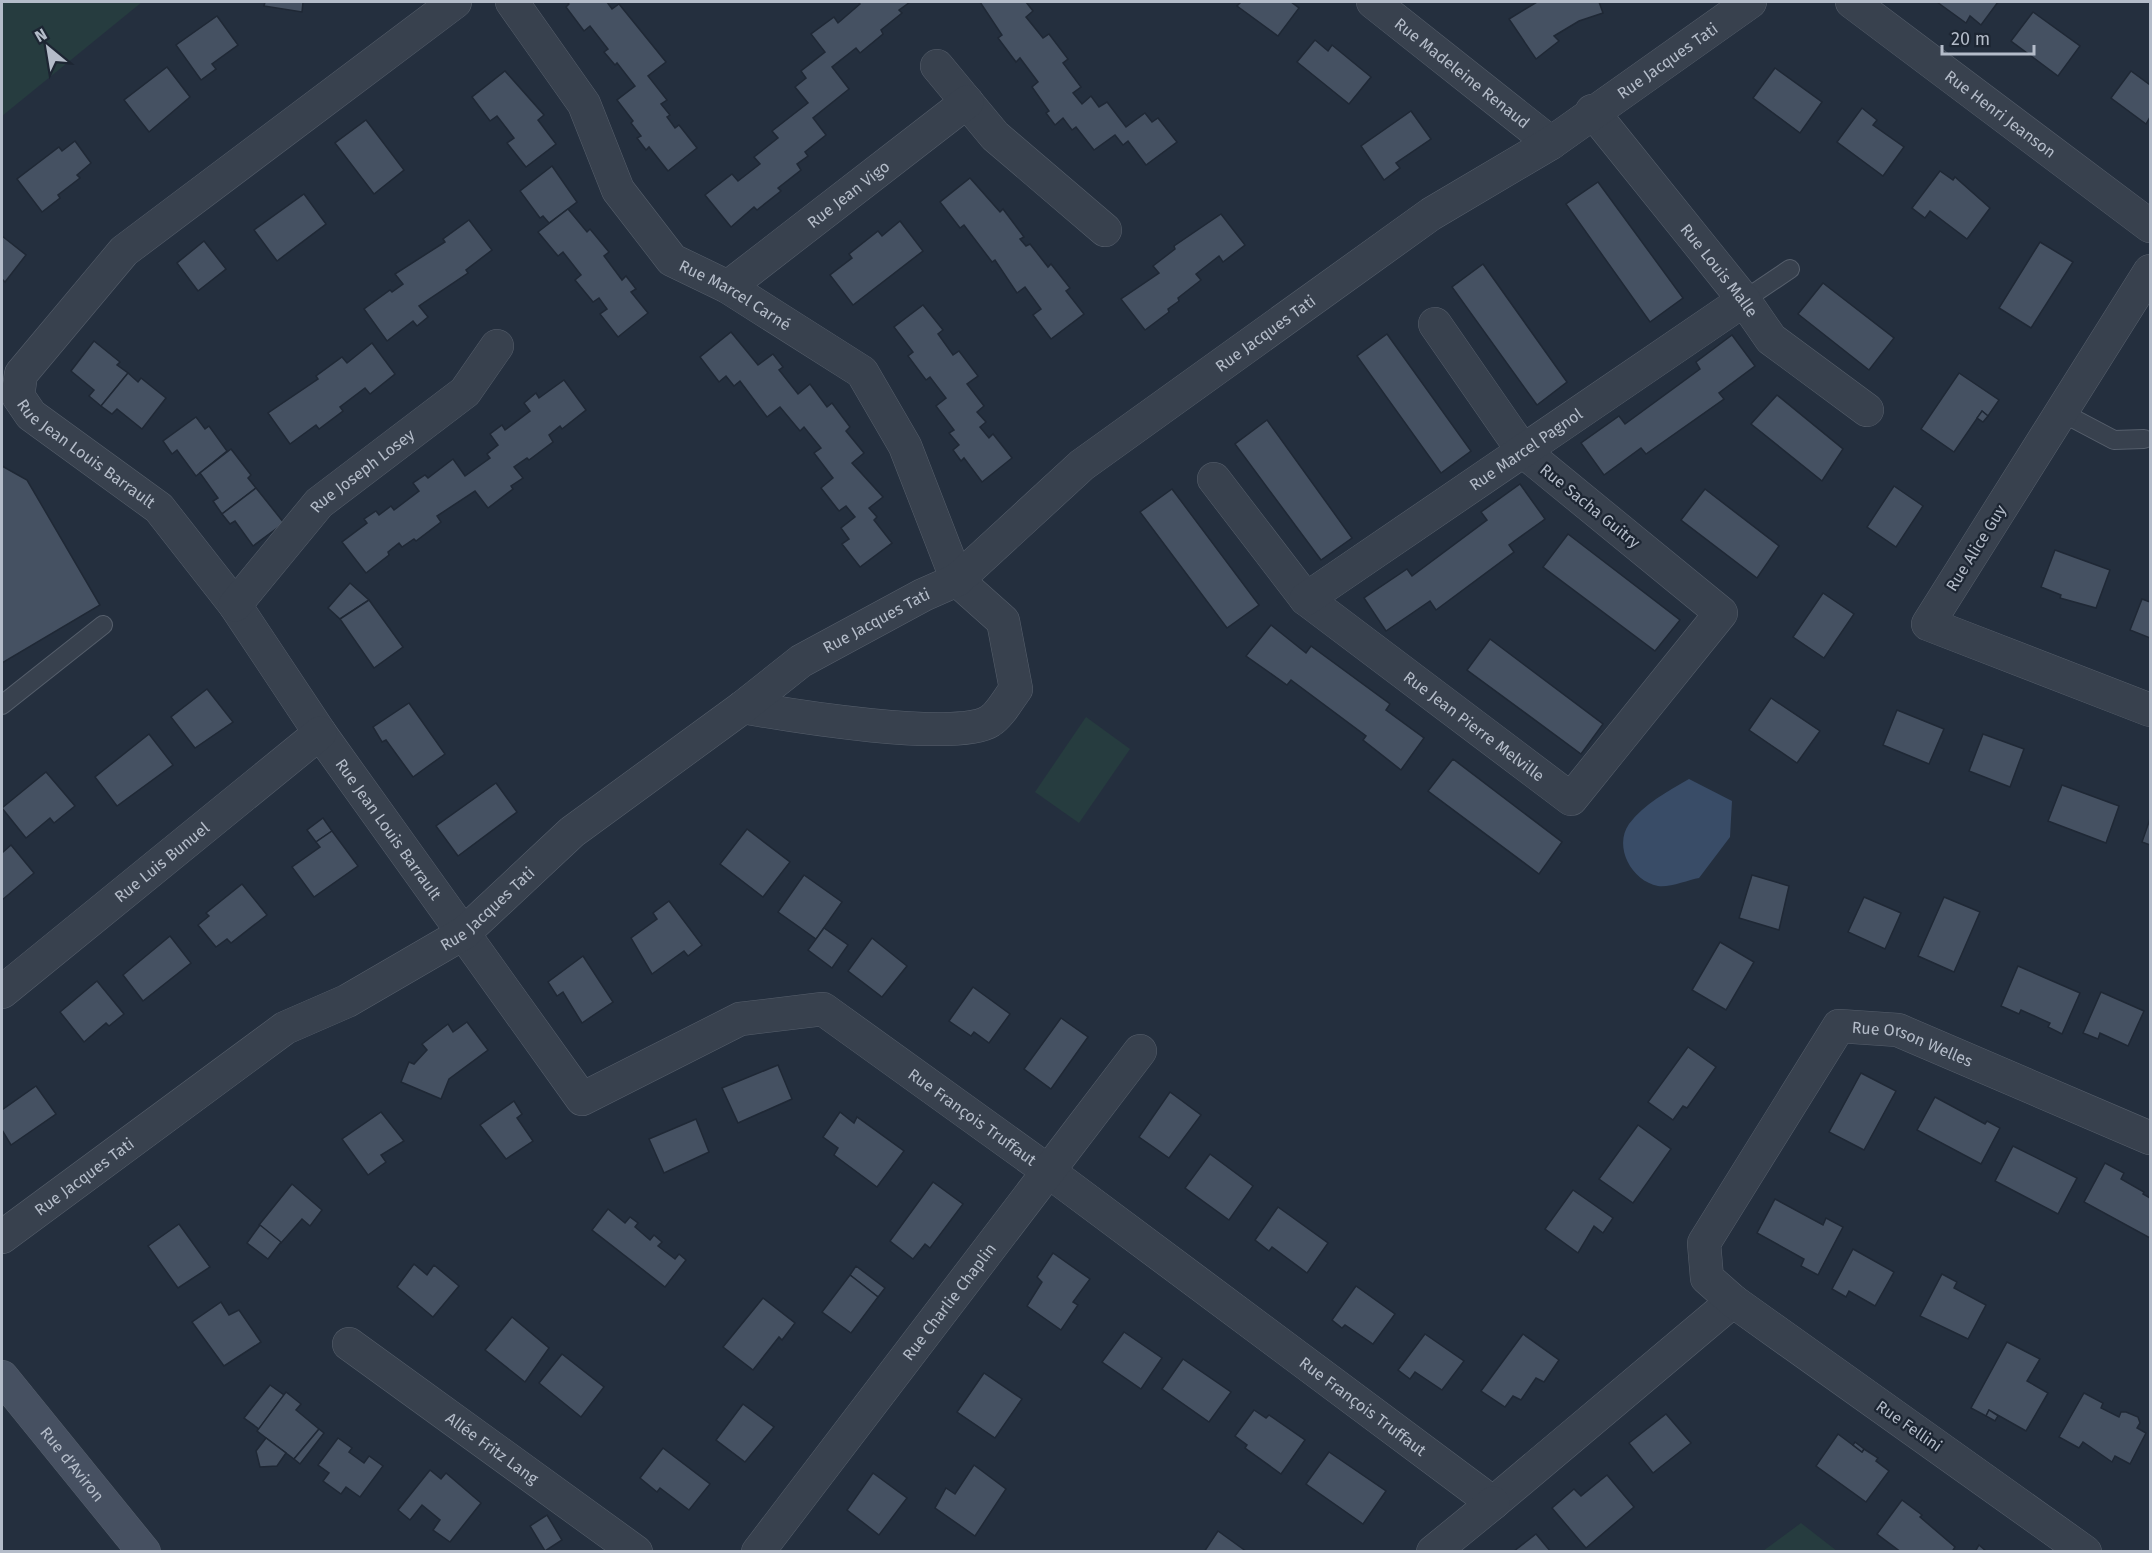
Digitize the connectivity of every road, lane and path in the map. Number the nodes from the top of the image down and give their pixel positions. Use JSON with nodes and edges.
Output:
{"nodes":[{"id":1,"x":455,"y":2,"type":"edge"},
{"id":2,"x":512,"y":2,"type":"edge"},
{"id":3,"x":1373,"y":2,"type":"edge"},
{"id":4,"x":1750,"y":2,"type":"edge"},
{"id":5,"x":1852,"y":2,"type":"edge"},
{"id":6,"x":937,"y":66,"type":"dead end"},
{"id":7,"x":967,"y":102,"type":"junction"},
{"id":8,"x":1592,"y":111,"type":"junction"},
{"id":9,"x":1551,"y":143,"type":"junction"},
{"id":10,"x":2151,"y":226,"type":"edge"},
{"id":11,"x":1105,"y":230,"type":"dead end"},
{"id":12,"x":1791,"y":269,"type":"dead end"},
{"id":13,"x":2151,"y":271,"type":"edge"},
{"id":14,"x":728,"y":287,"type":"junction"},
{"id":15,"x":1744,"y":300,"type":"junction"},
{"id":16,"x":1435,"y":324,"type":"dead end"},
{"id":17,"x":497,"y":346,"type":"dead end"},
{"id":18,"x":1867,"y":410,"type":"dead end"},
{"id":19,"x":2061,"y":412,"type":"junction"},
{"id":20,"x":2144,"y":440,"type":"dead end"},
{"id":21,"x":1523,"y":451,"type":"junction"},
{"id":22,"x":1214,"y":479,"type":"dead end"},
{"id":23,"x":957,"y":580,"type":"junction"},
{"id":24,"x":1306,"y":598,"type":"junction"},
{"id":25,"x":235,"y":605,"type":"junction"},
{"id":26,"x":1721,"y":613,"type":"joint"},
{"id":27,"x":103,"y":625,"type":"dead end"},
{"id":28,"x":2,"y":705,"type":"edge"},
{"id":29,"x":743,"y":707,"type":"junction"},
{"id":30,"x":2151,"y":710,"type":"edge"},
{"id":31,"x":320,"y":733,"type":"junction"},
{"id":32,"x":464,"y":933,"type":"junction"},
{"id":33,"x":2,"y":992,"type":"edge"},
{"id":34,"x":1140,"y":1051,"type":"dead end"},
{"id":35,"x":2151,"y":1138,"type":"edge"},
{"id":36,"x":1048,"y":1171,"type":"junction"},
{"id":37,"x":2,"y":1237,"type":"edge"},
{"id":38,"x":1733,"y":1301,"type":"junction"},
{"id":39,"x":349,"y":1344,"type":"dead end"},
{"id":40,"x":2,"y":1377,"type":"edge"},
{"id":41,"x":1493,"y":1503,"type":"junction"},
{"id":42,"x":144,"y":1551,"type":"edge"},
{"id":43,"x":636,"y":1551,"type":"edge"},
{"id":44,"x":758,"y":1551,"type":"edge"},
{"id":45,"x":1433,"y":1551,"type":"edge"},
{"id":46,"x":2085,"y":1551,"type":"edge"}],
"edges":[{"from":1,"to":25,"type":"street","name":"Rue Jean Louis Barrault"},
{"from":2,"to":14,"type":"street","name":"Rue Marcel Carné"},
{"from":3,"to":9,"type":"street","name":"Rue Madeleine Renaud"},
{"from":4,"to":8,"type":"street","name":"Rue Jacques Tati"},
{"from":5,"to":10,"type":"street","name":"Rue Henri Jeanson"},
{"from":6,"to":7,"type":"street"},
{"from":7,"to":11,"type":"street"},
{"from":7,"to":14,"type":"street","name":"Rue Jean Vigo"},
{"from":8,"to":9,"type":"street","name":"Rue Jacques Tati"},
{"from":8,"to":15,"type":"street","name":"Rue Louis Malle"},
{"from":9,"to":23,"type":"street","name":"Rue Jacques Tati"},
{"from":12,"to":15,"type":"lane"},
{"from":13,"to":19,"type":"street","name":"Rue Alice Guy"},
{"from":14,"to":23,"type":"street","name":"Rue Marcel Carné"},
{"from":15,"to":18,"type":"street","name":"Rue Louis Malle"},
{"from":15,"to":21,"type":"street","name":"Rue Marcel Pagnol"},
{"from":16,"to":21,"type":"street","name":"Rue Sacha Guitry"},
{"from":17,"to":25,"type":"street","name":"Rue Joseph Losey"},
{"from":19,"to":20,"type":"lane"},
{"from":19,"to":30,"type":"street","name":"Rue Alice Guy"},
{"from":21,"to":24,"type":"street","name":"Rue Marcel Pagnol"},
{"from":21,"to":26,"type":"street","name":"Rue Sacha Guitry"},
{"from":22,"to":24,"type":"street","name":"Rue Jean Pierre Melville"},
{"from":23,"to":29,"type":"street","name":"Rue Jacques Tati"},
{"from":23,"to":29,"type":"street"},
{"from":24,"to":26,"type":"street","name":"Rue Jean Pierre Melville"},
{"from":25,"to":31,"type":"street","name":"Rue Jean Louis Barrault"},
{"from":27,"to":28,"type":"lane"},
{"from":29,"to":32,"type":"street","name":"Rue Jacques Tati"},
{"from":31,"to":32,"type":"street","name":"Rue Jean Louis Barrault"},
{"from":31,"to":33,"type":"street","name":"Rue Luis Bunuel"},
{"from":32,"to":36,"type":"street","name":"Rue François Truffaut"},
{"from":32,"to":37,"type":"street","name":"Rue Jacques Tati"},
{"from":34,"to":36,"type":"street","name":"Rue Charlie Chaplin"},
{"from":35,"to":38,"type":"street","name":"Rue Orson Welles"},
{"from":36,"to":41,"type":"street","name":"Rue François Truffaut"},
{"from":36,"to":44,"type":"street","name":"Rue Charlie Chaplin"},
{"from":38,"to":41,"type":"street"},
{"from":38,"to":46,"type":"street","name":"Rue Fellini"},
{"from":39,"to":43,"type":"street","name":"Allée Fritz Lang"},
{"from":40,"to":42,"type":"street","name":"Rue d'Aviron"},
{"from":41,"to":45,"type":"street"}]}
